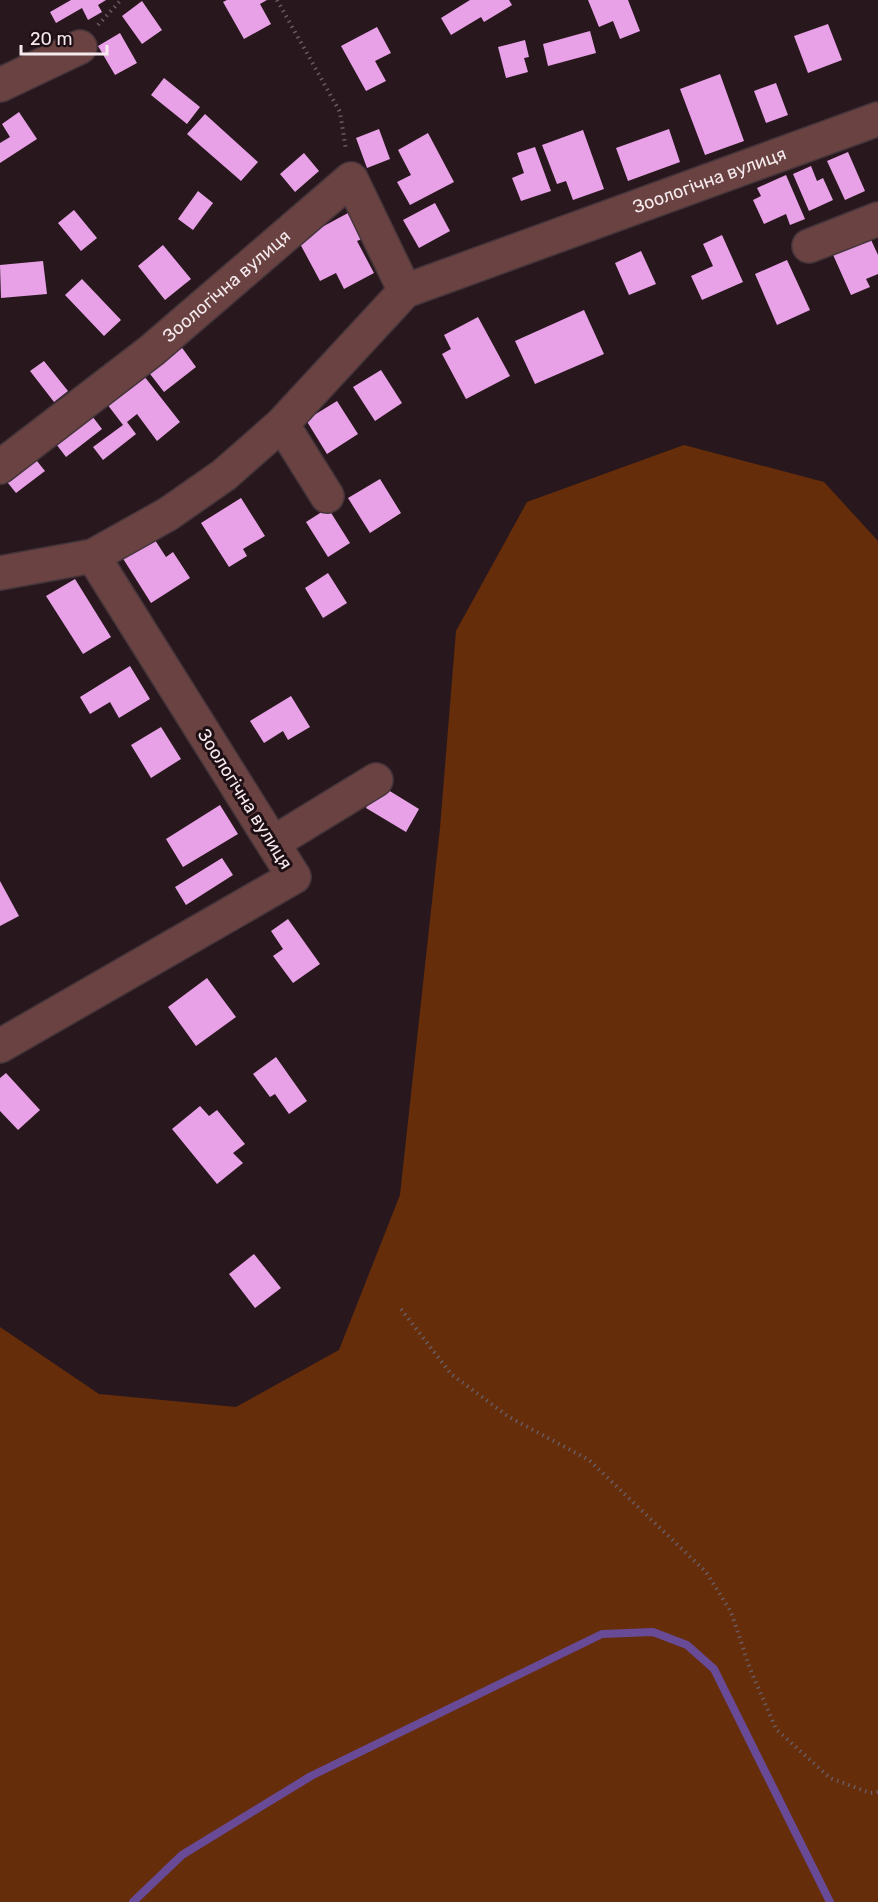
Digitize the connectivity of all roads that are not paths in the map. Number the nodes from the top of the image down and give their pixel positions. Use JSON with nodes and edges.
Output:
{"nodes":[{"id":1,"x":80,"y":46,"type":"dead end"},
{"id":2,"x":0,"y":85,"type":"edge"},
{"id":3,"x":878,"y":119,"type":"edge"},
{"id":4,"x":878,"y":219,"type":"edge"},
{"id":5,"x":809,"y":246,"type":"dead end"},
{"id":6,"x":405,"y":291,"type":"junction"},
{"id":7,"x":282,"y":424,"type":"junction"},
{"id":8,"x":0,"y":467,"type":"edge"},
{"id":9,"x":327,"y":496,"type":"dead end"},
{"id":10,"x":93,"y":556,"type":"junction"},
{"id":11,"x":0,"y":573,"type":"edge"},
{"id":12,"x":376,"y":780,"type":"dead end"},
{"id":13,"x":273,"y":843,"type":"junction"},
{"id":14,"x":0,"y":1046,"type":"edge"}],
"edges":[{"from":1,"to":2,"type":"street"},
{"from":3,"to":6,"type":"street","name":"Зоологічна вулиця"},
{"from":4,"to":5,"type":"street"},
{"from":6,"to":7,"type":"street","name":"Зоологічна вулиця"},
{"from":6,"to":8,"type":"street","name":"Зоологічна вулиця"},
{"from":7,"to":9,"type":"street"},
{"from":7,"to":10,"type":"street","name":"Зоологічна вулиця"},
{"from":10,"to":11,"type":"street","name":"Зоологічна вулиця"},
{"from":10,"to":13,"type":"street","name":"Зоологічна вулиця"},
{"from":12,"to":13,"type":"street"},
{"from":13,"to":14,"type":"street","name":"Зоологічна вулиця"}]}
